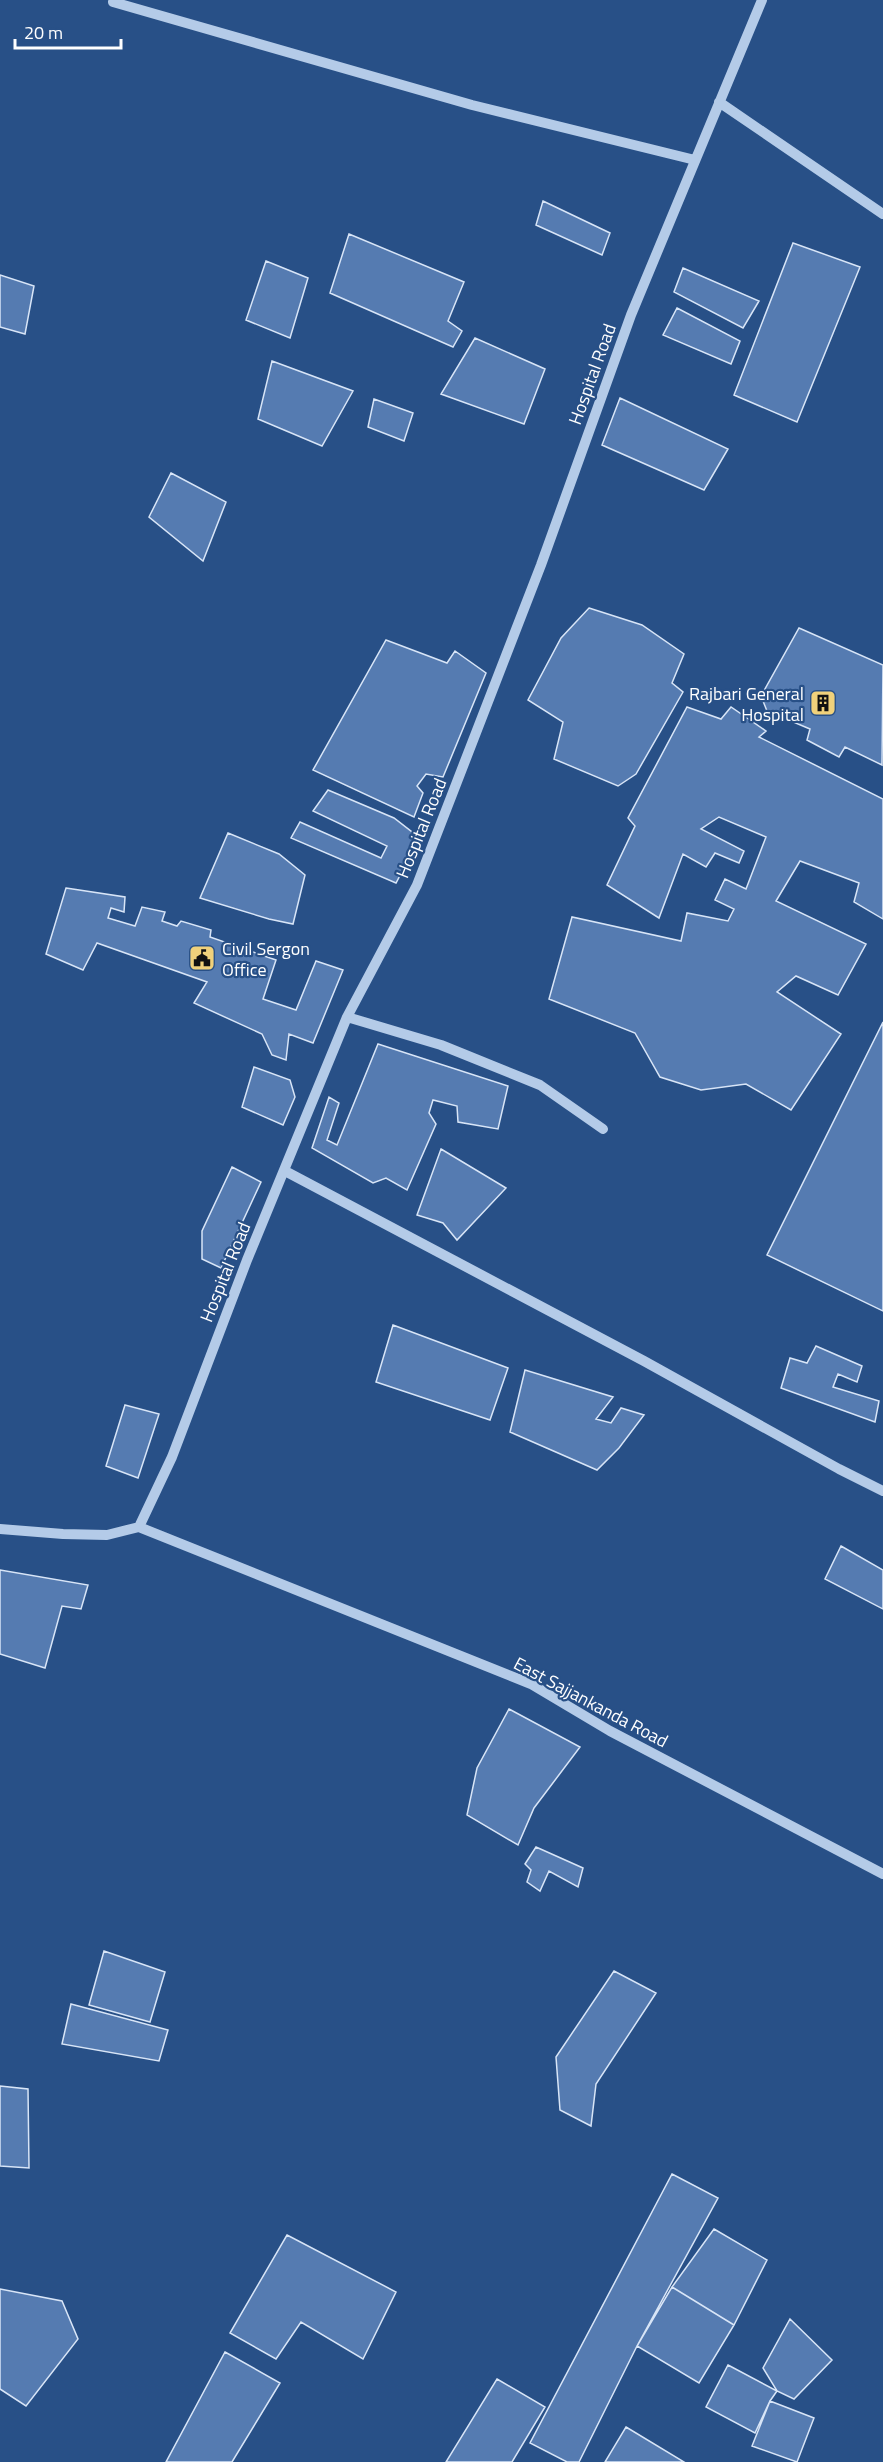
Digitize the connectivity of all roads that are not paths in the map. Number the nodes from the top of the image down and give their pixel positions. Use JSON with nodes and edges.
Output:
{"nodes":[{"id":1,"x":762,"y":0,"type":"edge"},
{"id":2,"x":113,"y":2,"type":"dead end"},
{"id":3,"x":719,"y":102,"type":"junction"},
{"id":4,"x":695,"y":160,"type":"junction"},
{"id":5,"x":883,"y":214,"type":"edge"},
{"id":6,"x":347,"y":1017,"type":"junction"},
{"id":7,"x":603,"y":1129,"type":"dead end"},
{"id":8,"x":285,"y":1171,"type":"junction"},
{"id":9,"x":883,"y":1491,"type":"edge"},
{"id":10,"x":139,"y":1527,"type":"junction"},
{"id":11,"x":0,"y":1529,"type":"edge"},
{"id":12,"x":883,"y":1874,"type":"edge"}],
"edges":[{"from":1,"to":3,"type":"street","name":"Hospital Road"},
{"from":2,"to":4,"type":"street"},
{"from":3,"to":4,"type":"street","name":"Hospital Road"},
{"from":3,"to":5,"type":"street"},
{"from":4,"to":6,"type":"street","name":"Hospital Road"},
{"from":6,"to":7,"type":"street"},
{"from":6,"to":8,"type":"street","name":"Hospital Road"},
{"from":8,"to":9,"type":"street"},
{"from":8,"to":10,"type":"street","name":"Hospital Road"},
{"from":10,"to":11,"type":"street"},
{"from":10,"to":12,"type":"street","name":"East Sajjankanda Road"}]}
